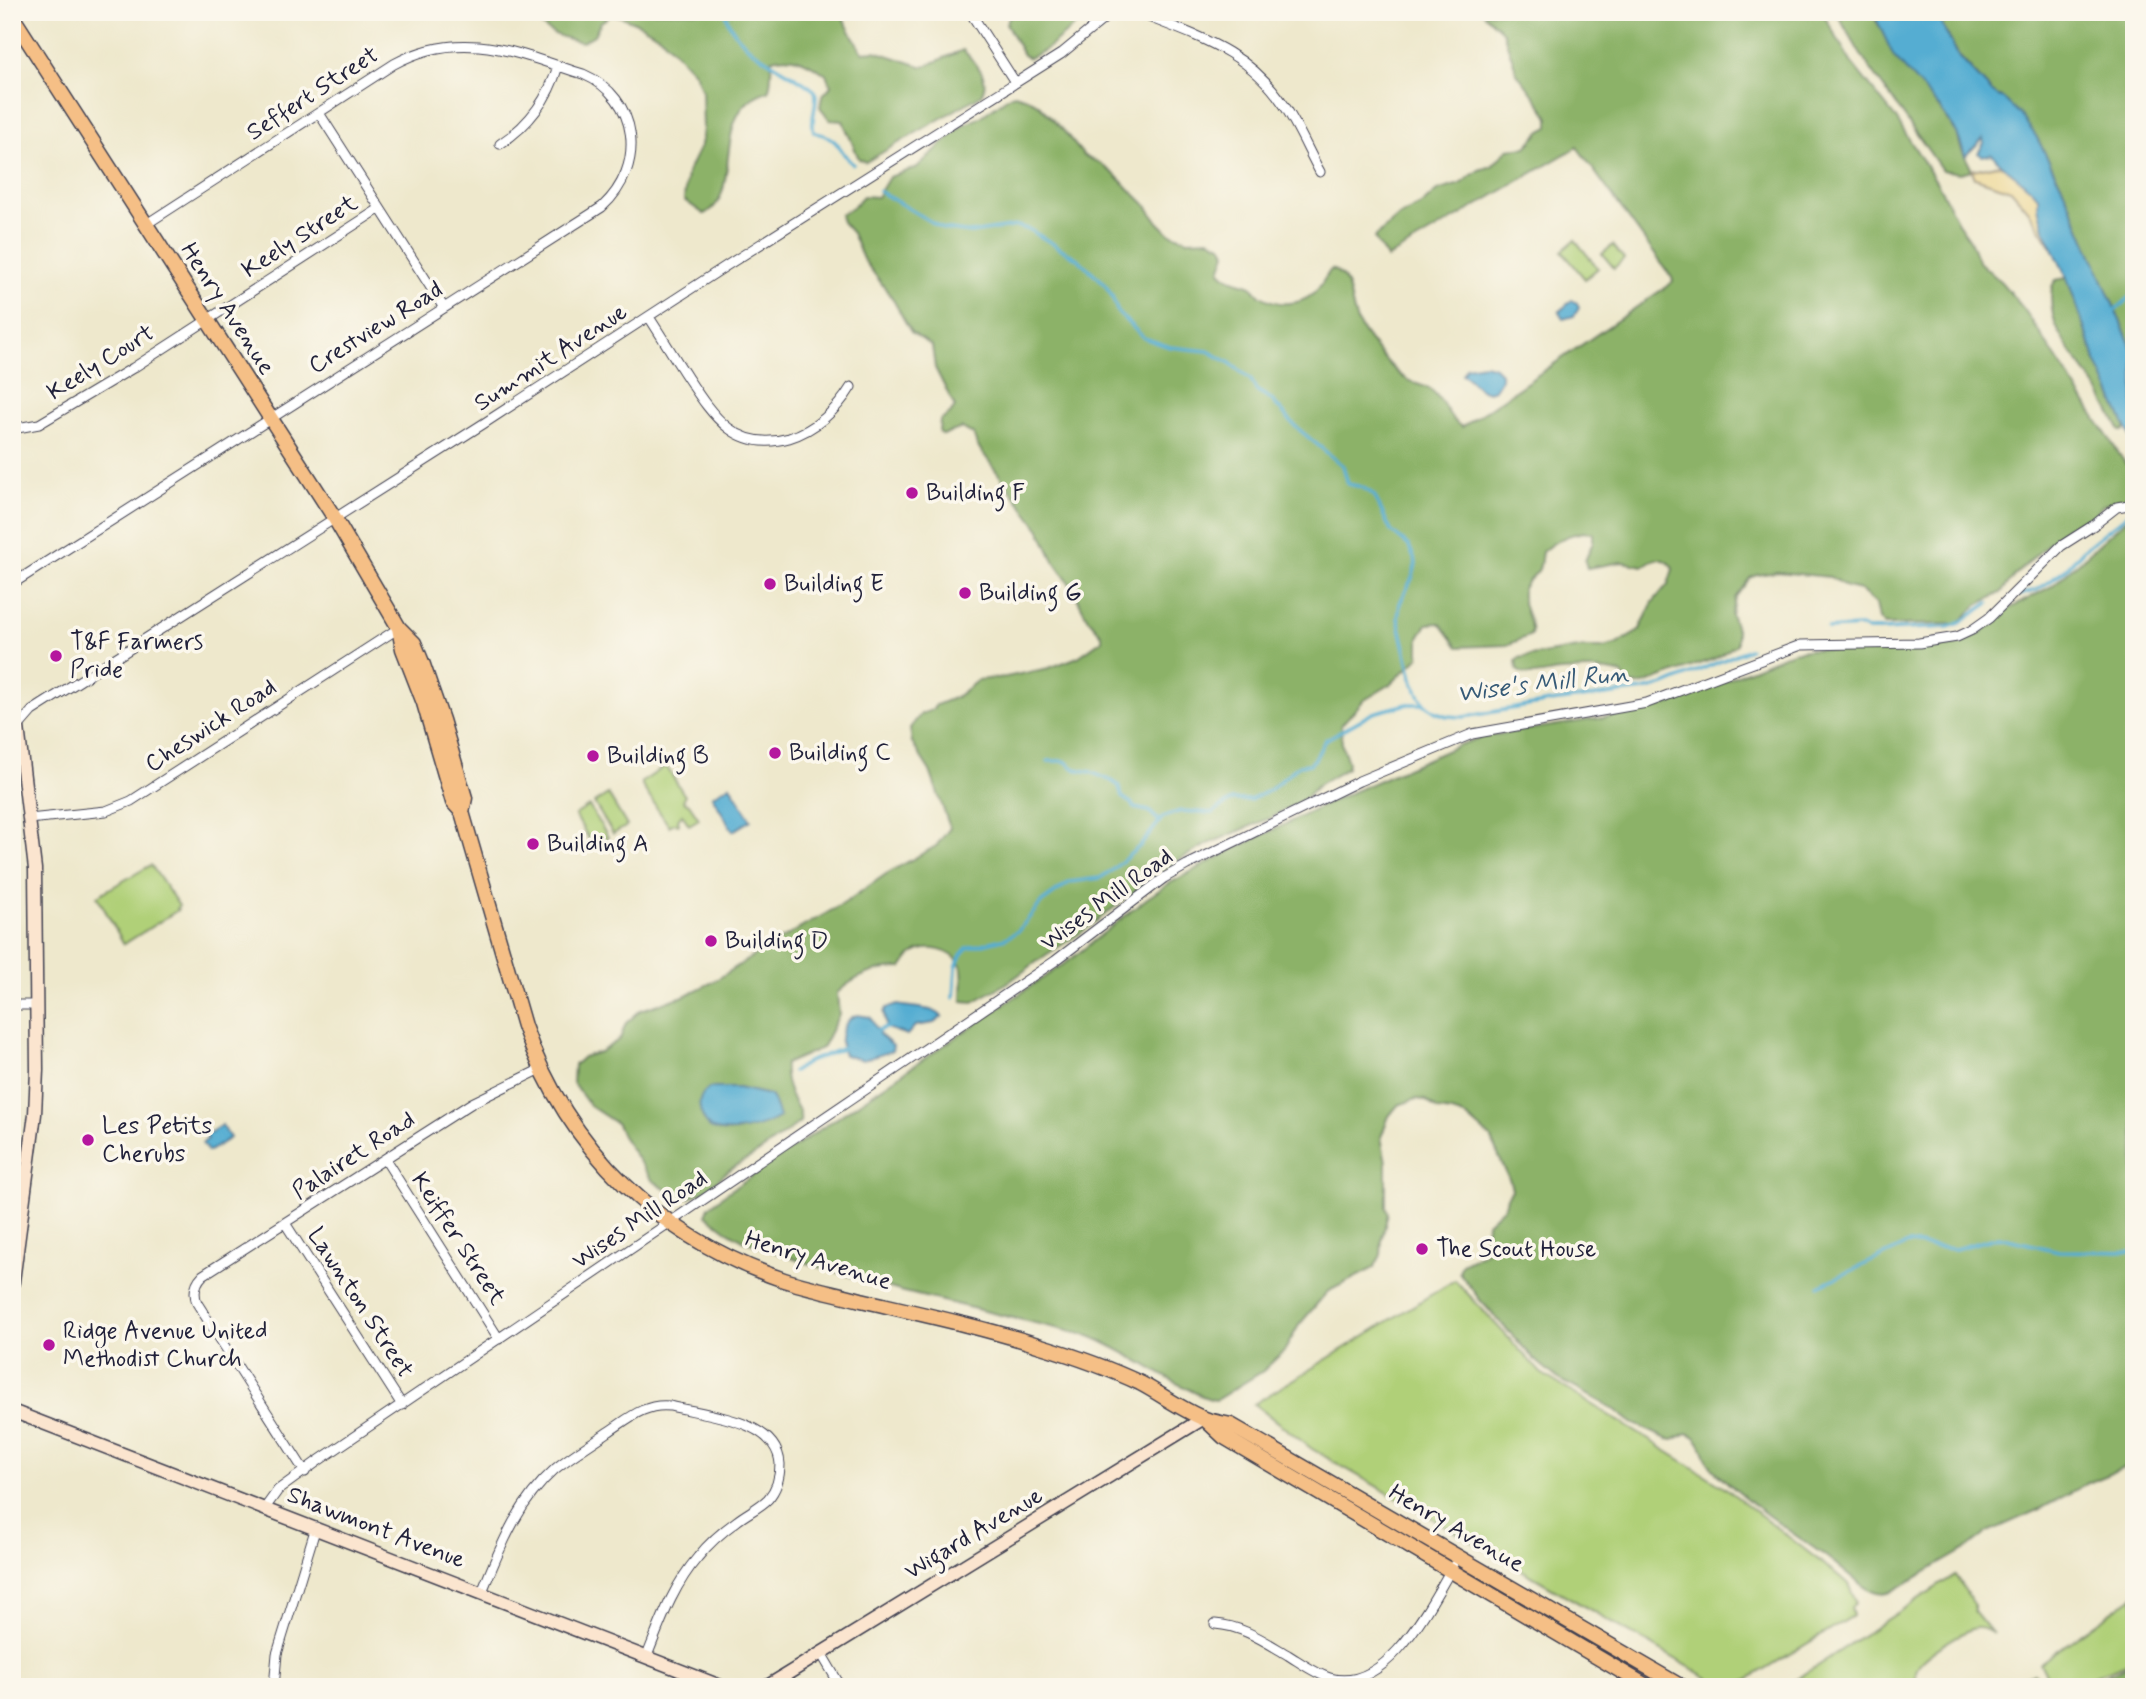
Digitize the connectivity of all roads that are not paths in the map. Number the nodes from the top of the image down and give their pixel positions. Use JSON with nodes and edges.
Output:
{"nodes":[{"id":1,"x":970,"y":12,"type":"edge"},
{"id":2,"x":1112,"y":12,"type":"edge"},
{"id":3,"x":1136,"y":12,"type":"edge"},
{"id":4,"x":12,"y":16,"type":"edge"},
{"id":5,"x":558,"y":66,"type":"junction"},
{"id":6,"x":1015,"y":82,"type":"junction"},
{"id":7,"x":319,"y":113,"type":"junction"},
{"id":8,"x":500,"y":144,"type":"dead end"},
{"id":9,"x":1320,"y":172,"type":"dead end"},
{"id":10,"x":379,"y":209,"type":"junction"},
{"id":11,"x":145,"y":225,"type":"junction"},
{"id":12,"x":444,"y":308,"type":"junction"},
{"id":13,"x":649,"y":317,"type":"junction"},
{"id":14,"x":207,"y":319,"type":"junction"},
{"id":15,"x":851,"y":387,"type":"dead end"},
{"id":16,"x":271,"y":418,"type":"junction"},
{"id":17,"x":12,"y":429,"type":"edge"},
{"id":18,"x":2134,"y":504,"type":"edge"},
{"id":19,"x":334,"y":517,"type":"junction"},
{"id":20,"x":12,"y":584,"type":"edge"},
{"id":21,"x":399,"y":628,"type":"junction"},
{"id":22,"x":12,"y":701,"type":"edge"},
{"id":23,"x":15,"y":731,"type":"edge"},
{"id":24,"x":29,"y":818,"type":"junction"},
{"id":25,"x":12,"y":1005,"type":"edge"},
{"id":26,"x":37,"y":1005,"type":"junction"},
{"id":27,"x":541,"y":1069,"type":"junction"},
{"id":28,"x":384,"y":1159,"type":"junction"},
{"id":29,"x":285,"y":1223,"type":"junction"},
{"id":30,"x":670,"y":1224,"type":"junction"},
{"id":31,"x":16,"y":1228,"type":"edge"},
{"id":32,"x":12,"y":1289,"type":"edge"},
{"id":33,"x":499,"y":1339,"type":"junction"},
{"id":34,"x":402,"y":1405,"type":"junction"},
{"id":35,"x":12,"y":1410,"type":"edge"},
{"id":36,"x":1204,"y":1418,"type":"junction"},
{"id":37,"x":305,"y":1472,"type":"junction"},
{"id":38,"x":265,"y":1508,"type":"junction"},
{"id":39,"x":316,"y":1527,"type":"junction"},
{"id":40,"x":1458,"y":1557,"type":"junction"},
{"id":41,"x":1450,"y":1572,"type":"junction"},
{"id":42,"x":482,"y":1592,"type":"junction"},
{"id":43,"x":1215,"y":1625,"type":"dead end"},
{"id":44,"x":821,"y":1653,"type":"junction"},
{"id":45,"x":647,"y":1656,"type":"junction"},
{"id":46,"x":274,"y":1687,"type":"edge"},
{"id":47,"x":723,"y":1687,"type":"edge"},
{"id":48,"x":766,"y":1687,"type":"edge"},
{"id":49,"x":841,"y":1687,"type":"edge"},
{"id":50,"x":1648,"y":1687,"type":"edge"},
{"id":51,"x":1682,"y":1687,"type":"edge"}],
"edges":[{"from":1,"to":6,"type":"street"},
{"from":2,"to":6,"type":"street","name":"Summit Avenue"},
{"from":3,"to":9,"type":"street"},
{"from":4,"to":11,"type":"main road","name":"Henry Avenue"},
{"from":5,"to":7,"type":"street","name":"Seffert Street"},
{"from":5,"to":8,"type":"street"},
{"from":5,"to":12,"type":"street","name":"Crestview Road"},
{"from":6,"to":13,"type":"street","name":"Summit Avenue"},
{"from":7,"to":10,"type":"street"},
{"from":7,"to":11,"type":"street","name":"Seffert Street"},
{"from":10,"to":12,"type":"street"},
{"from":10,"to":14,"type":"street","name":"Keely Street"},
{"from":11,"to":14,"type":"main road","name":"Henry Avenue"},
{"from":12,"to":16,"type":"street","name":"Crestview Road"},
{"from":13,"to":15,"type":"street"},
{"from":13,"to":19,"type":"street","name":"Summit Avenue"},
{"from":14,"to":16,"type":"main road","name":"Henry Avenue"},
{"from":14,"to":17,"type":"street","name":"Keely Court"},
{"from":16,"to":19,"type":"main road","name":"Henry Avenue"},
{"from":16,"to":20,"type":"street","name":"Crestview Road"},
{"from":18,"to":30,"type":"street","name":"Wises Mill Road"},
{"from":19,"to":21,"type":"main road","name":"Henry Avenue"},
{"from":19,"to":23,"type":"street","name":"Summit Avenue"},
{"from":21,"to":24,"type":"street","name":"Cheswick Road"},
{"from":21,"to":27,"type":"main road","name":"Henry Avenue"},
{"from":22,"to":23,"type":"street"},
{"from":23,"to":24,"type":"street"},
{"from":24,"to":26,"type":"street"},
{"from":25,"to":26,"type":"street"},
{"from":26,"to":31,"type":"street"},
{"from":27,"to":28,"type":"street","name":"Palairet Road"},
{"from":27,"to":30,"type":"main road","name":"Henry Avenue"},
{"from":28,"to":29,"type":"street","name":"Palairet Road"},
{"from":28,"to":33,"type":"street","name":"Keiffer Street"},
{"from":29,"to":34,"type":"street","name":"Lawnton Street"},
{"from":29,"to":37,"type":"street","name":"Palairet Road"},
{"from":30,"to":33,"type":"street","name":"Wises Mill Road"},
{"from":30,"to":36,"type":"main road","name":"Henry Avenue"},
{"from":31,"to":32,"type":"street"},
{"from":33,"to":34,"type":"street","name":"Wises Mill Road"},
{"from":34,"to":37,"type":"street","name":"Wises Mill Road"},
{"from":35,"to":38,"type":"street","name":"Shawmont Avenue"},
{"from":36,"to":40,"type":"main road","name":"Henry Avenue"},
{"from":36,"to":41,"type":"main road","name":"Henry Avenue"},
{"from":36,"to":44,"type":"street","name":"Wigard Avenue"},
{"from":37,"to":38,"type":"street","name":"Wises Mill Road"},
{"from":38,"to":39,"type":"street","name":"Shawmont Avenue"},
{"from":39,"to":42,"type":"street","name":"Shawmont Avenue"},
{"from":39,"to":46,"type":"street"},
{"from":40,"to":41,"type":"street"},
{"from":40,"to":51,"type":"main road","name":"Henry Avenue"},
{"from":41,"to":43,"type":"street"},
{"from":41,"to":50,"type":"main road","name":"Henry Avenue"},
{"from":42,"to":45,"type":"street","name":"Shawmont Avenue"},
{"from":42,"to":45,"type":"street"},
{"from":44,"to":48,"type":"street","name":"Wigard Avenue"},
{"from":44,"to":49,"type":"street"},
{"from":45,"to":47,"type":"street","name":"Shawmont Avenue"}]}
